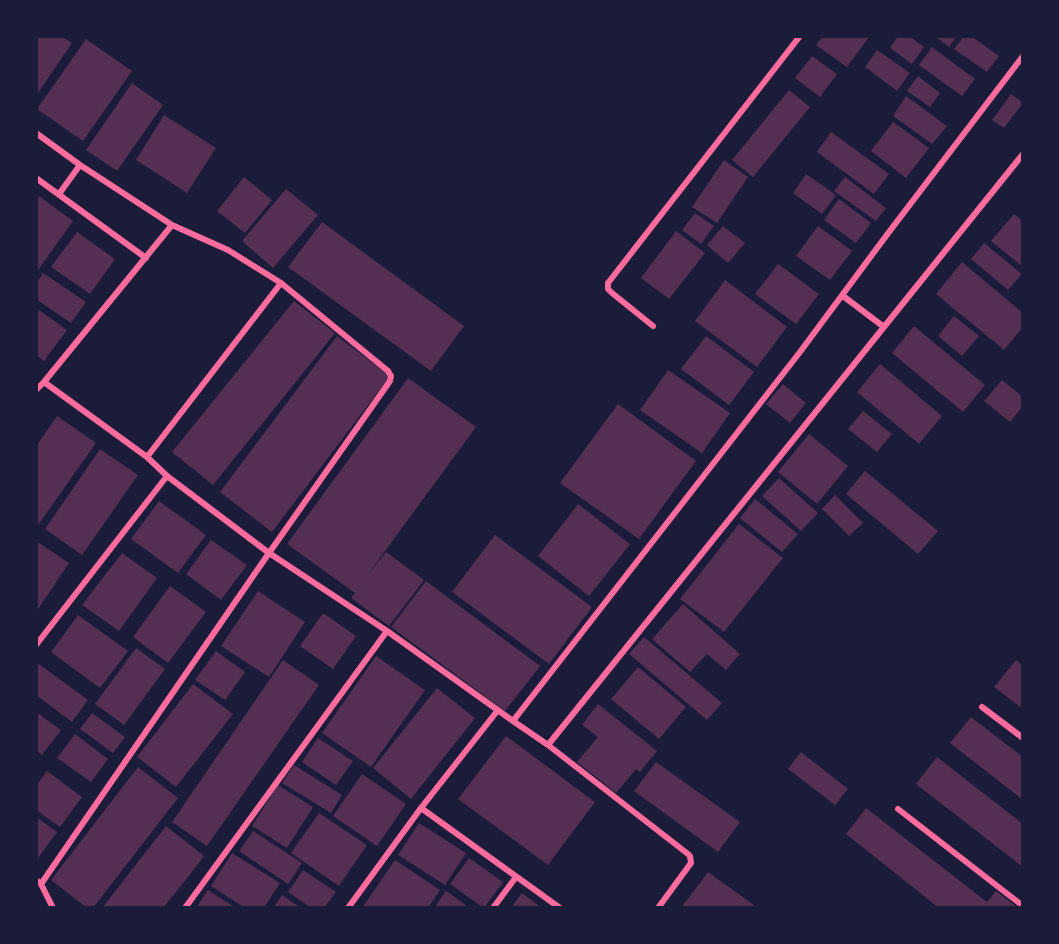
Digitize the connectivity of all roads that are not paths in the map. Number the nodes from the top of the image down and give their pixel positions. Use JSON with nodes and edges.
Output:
{"nodes":[{"id":1,"x":800,"y":36,"type":"edge"},
{"id":2,"x":1023,"y":56,"type":"edge"},
{"id":3,"x":36,"y":133,"type":"edge"},
{"id":4,"x":1023,"y":154,"type":"edge"},
{"id":5,"x":80,"y":165,"type":"junction"},
{"id":6,"x":36,"y":177,"type":"edge"},
{"id":7,"x":59,"y":194,"type":"junction"},
{"id":8,"x":172,"y":225,"type":"junction"},
{"id":9,"x":146,"y":258,"type":"junction"},
{"id":10,"x":280,"y":284,"type":"junction"},
{"id":11,"x":843,"y":296,"type":"junction"},
{"id":12,"x":652,"y":326,"type":"dead end"},
{"id":13,"x":884,"y":327,"type":"junction"},
{"id":14,"x":44,"y":382,"type":"junction"},
{"id":15,"x":36,"y":390,"type":"edge"},
{"id":16,"x":147,"y":457,"type":"junction"},
{"id":17,"x":167,"y":476,"type":"junction"},
{"id":18,"x":269,"y":553,"type":"junction"},
{"id":19,"x":387,"y":631,"type":"junction"},
{"id":20,"x":36,"y":645,"type":"edge"},
{"id":21,"x":982,"y":707,"type":"dead end"},
{"id":22,"x":498,"y":710,"type":"junction"},
{"id":23,"x":513,"y":721,"type":"junction"},
{"id":24,"x":1023,"y":738,"type":"edge"},
{"id":25,"x":548,"y":745,"type":"junction"},
{"id":26,"x":422,"y":808,"type":"junction"},
{"id":27,"x":898,"y":809,"type":"dead end"},
{"id":28,"x":516,"y":877,"type":"junction"},
{"id":29,"x":39,"y":882,"type":"edge"},
{"id":30,"x":1023,"y":906,"type":"edge"},
{"id":31,"x":53,"y":908,"type":"edge"},
{"id":32,"x":185,"y":908,"type":"edge"},
{"id":33,"x":348,"y":908,"type":"edge"},
{"id":34,"x":493,"y":908,"type":"edge"},
{"id":35,"x":560,"y":908,"type":"edge"},
{"id":36,"x":658,"y":908,"type":"edge"}],
"edges":[{"from":1,"to":12,"type":"street"},
{"from":2,"to":11,"type":"street"},
{"from":3,"to":5,"type":"street"},
{"from":4,"to":13,"type":"street"},
{"from":5,"to":7,"type":"street"},
{"from":5,"to":8,"type":"street"},
{"from":6,"to":7,"type":"street"},
{"from":7,"to":9,"type":"street"},
{"from":8,"to":9,"type":"street"},
{"from":8,"to":10,"type":"street"},
{"from":9,"to":14,"type":"street"},
{"from":10,"to":16,"type":"street"},
{"from":10,"to":18,"type":"street"},
{"from":11,"to":13,"type":"street"},
{"from":11,"to":23,"type":"street"},
{"from":13,"to":25,"type":"street"},
{"from":14,"to":15,"type":"street"},
{"from":14,"to":16,"type":"street"},
{"from":16,"to":17,"type":"street"},
{"from":17,"to":18,"type":"street"},
{"from":17,"to":20,"type":"street"},
{"from":18,"to":19,"type":"street"},
{"from":18,"to":29,"type":"street"},
{"from":19,"to":22,"type":"street"},
{"from":19,"to":32,"type":"street"},
{"from":21,"to":24,"type":"street"},
{"from":22,"to":23,"type":"street"},
{"from":22,"to":26,"type":"street"},
{"from":23,"to":25,"type":"street"},
{"from":25,"to":36,"type":"street"},
{"from":26,"to":28,"type":"street"},
{"from":26,"to":33,"type":"street"},
{"from":27,"to":30,"type":"street"},
{"from":28,"to":34,"type":"street"},
{"from":28,"to":35,"type":"street"},
{"from":29,"to":31,"type":"street"}]}
